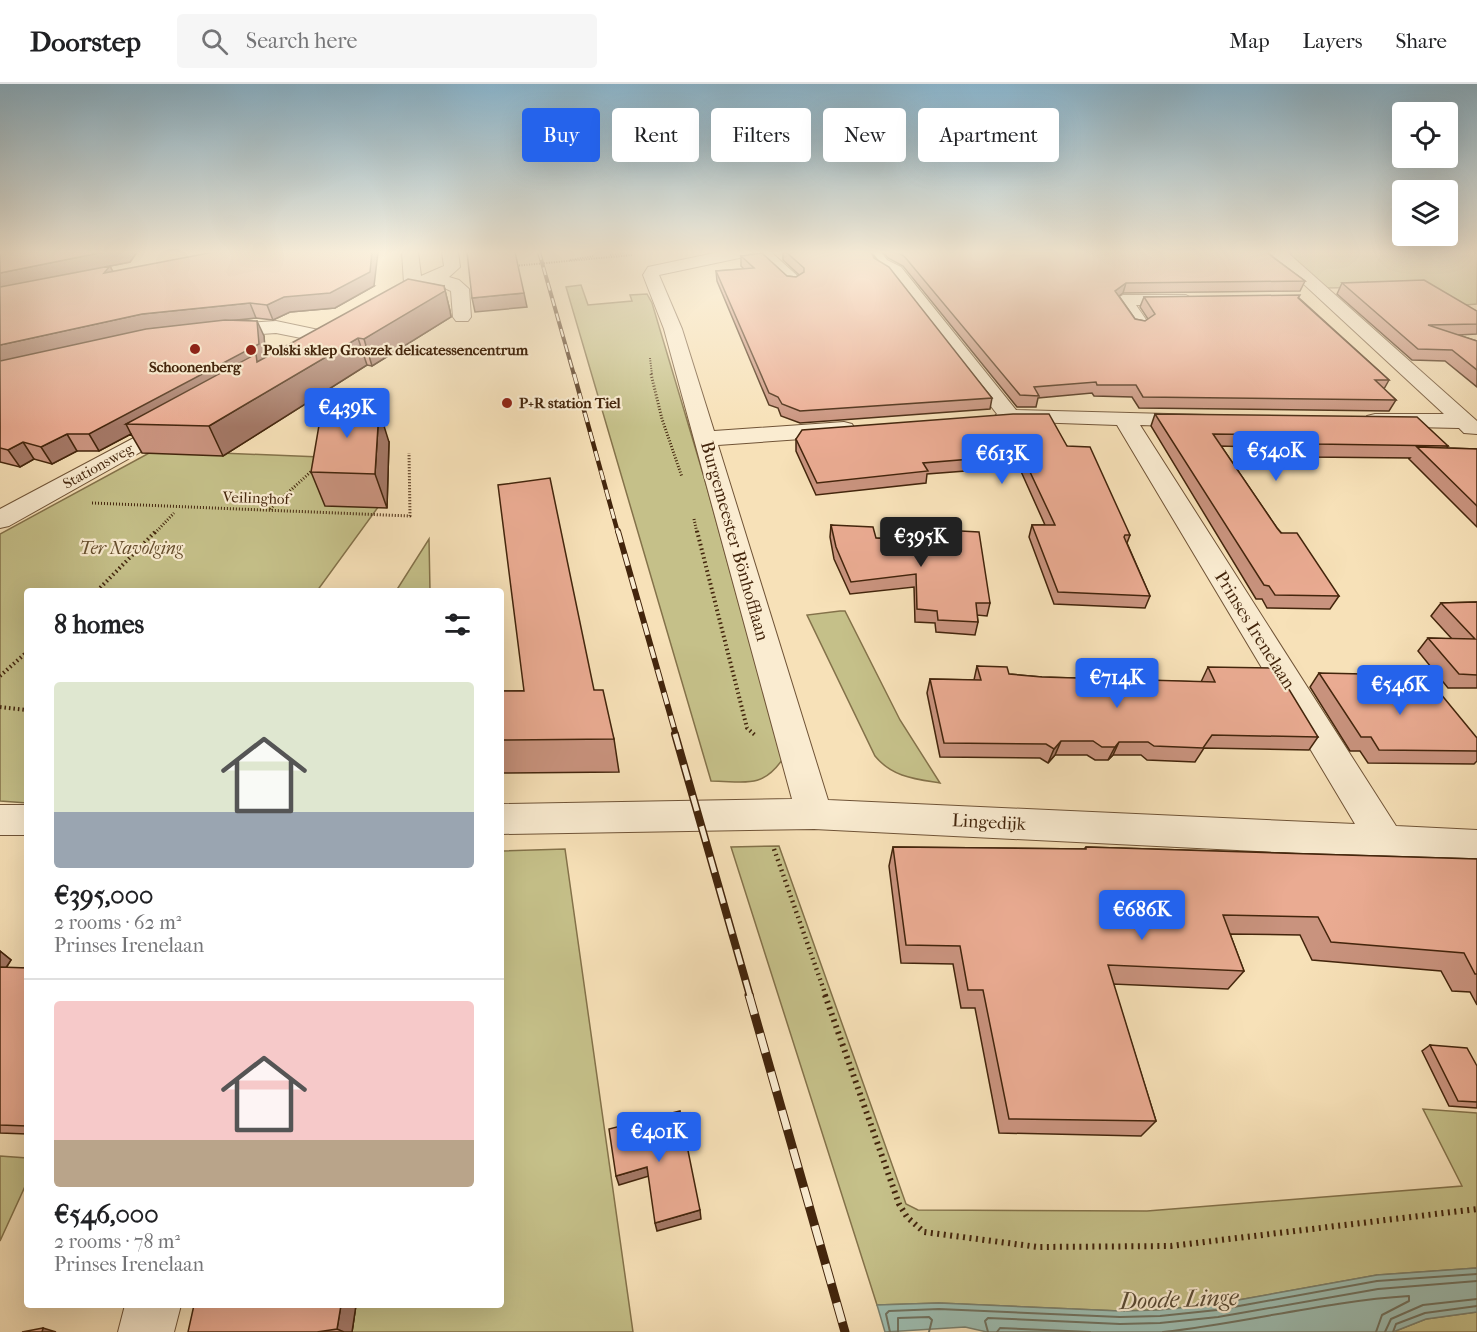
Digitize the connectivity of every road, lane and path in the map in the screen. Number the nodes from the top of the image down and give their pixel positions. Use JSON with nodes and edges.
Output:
{"nodes":[{"id":1,"x":373,"y":310,"type":"edge"},
{"id":2,"x":462,"y":310,"type":"edge"},
{"id":3,"x":666,"y":310,"type":"edge"},
{"id":4,"x":926,"y":310,"type":"edge"},
{"id":5,"x":1130,"y":310,"type":"edge"},
{"id":6,"x":1340,"y":310,"type":"edge"},
{"id":7,"x":367,"y":314,"type":"edge"},
{"id":8,"x":462,"y":317,"type":"dead end"},
{"id":9,"x":1140,"y":324,"type":"edge"},
{"id":10,"x":347,"y":325,"type":"edge"},
{"id":11,"x":197,"y":333,"type":"edge"},
{"id":12,"x":326,"y":337,"type":"junction"},
{"id":13,"x":299,"y":353,"type":"edge"},
{"id":14,"x":192,"y":413,"type":"edge"},
{"id":15,"x":1010,"y":416,"type":"junction"},
{"id":16,"x":987,"y":418,"type":"edge"},
{"id":17,"x":1125,"y":419,"type":"junction"},
{"id":18,"x":1215,"y":420,"type":"edge"},
{"id":19,"x":1356,"y":420,"type":"edge"},
{"id":20,"x":870,"y":427,"type":"edge"},
{"id":21,"x":1470,"y":427,"type":"edge"},
{"id":22,"x":705,"y":439,"type":"junction"},
{"id":23,"x":409,"y":453,"type":"dead end"},
{"id":24,"x":319,"y":465,"type":"edge"},
{"id":25,"x":0,"y":497,"type":"edge"},
{"id":26,"x":40,"y":499,"type":"junction"},
{"id":27,"x":270,"y":509,"type":"junction"},
{"id":28,"x":174,"y":513,"type":"dead end"},
{"id":29,"x":0,"y":520,"type":"edge"},
{"id":30,"x":100,"y":588,"type":"edge"},
{"id":31,"x":24,"y":655,"type":"edge"},
{"id":32,"x":0,"y":676,"type":"edge"},
{"id":33,"x":0,"y":707,"type":"edge"},
{"id":34,"x":24,"y":710,"type":"edge"},
{"id":35,"x":814,"y":814,"type":"junction"},
{"id":36,"x":762,"y":815,"type":"junction"},
{"id":37,"x":504,"y":819,"type":"edge"},
{"id":38,"x":0,"y":820,"type":"edge"},
{"id":39,"x":24,"y":820,"type":"edge"},
{"id":40,"x":1385,"y":841,"type":"junction"},
{"id":41,"x":1477,"y":846,"type":"edge"},
{"id":42,"x":1477,"y":1209,"type":"edge"},
{"id":43,"x":152,"y":1308,"type":"edge"},
{"id":44,"x":146,"y":1332,"type":"edge"}],
"edges":[{"from":1,"to":7,"type":"street"},
{"from":2,"to":8,"type":"street"},
{"from":3,"to":22,"type":"street","name":"Burgemeester Bönhofflaan"},
{"from":4,"to":15,"type":"street"},
{"from":5,"to":9,"type":"street"},
{"from":6,"to":21,"type":"street"},
{"from":10,"to":12,"type":"street"},
{"from":11,"to":12,"type":"street"},
{"from":12,"to":13,"type":"street"},
{"from":14,"to":26,"type":"street","name":"Stationsweg"},
{"from":15,"to":16,"type":"street"},
{"from":15,"to":17,"type":"street"},
{"from":17,"to":18,"type":"street"},
{"from":17,"to":40,"type":"street","name":"Prinses Irenelaan"},
{"from":19,"to":21,"type":"street"},
{"from":20,"to":22,"type":"street"},
{"from":22,"to":35,"type":"street","name":"Burgemeester Bönhofflaan"},
{"from":23,"to":27,"type":"path","name":"Veilinghof"},
{"from":24,"to":27,"type":"path"},
{"from":25,"to":26,"type":"street"},
{"from":26,"to":27,"type":"path","name":"Veilinghof"},
{"from":26,"to":29,"type":"street","name":"Stationsweg"},
{"from":28,"to":30,"type":"path"},
{"from":31,"to":32,"type":"path"},
{"from":33,"to":34,"type":"path"},
{"from":35,"to":36,"type":"street","name":"Lingedijk"},
{"from":35,"to":40,"type":"street","name":"Lingedijk"},
{"from":36,"to":37,"type":"street","name":"Lingedijk"},
{"from":36,"to":42,"type":"path"},
{"from":38,"to":39,"type":"street"},
{"from":40,"to":41,"type":"street","name":"Lingedijk"},
{"from":43,"to":44,"type":"street"}]}
